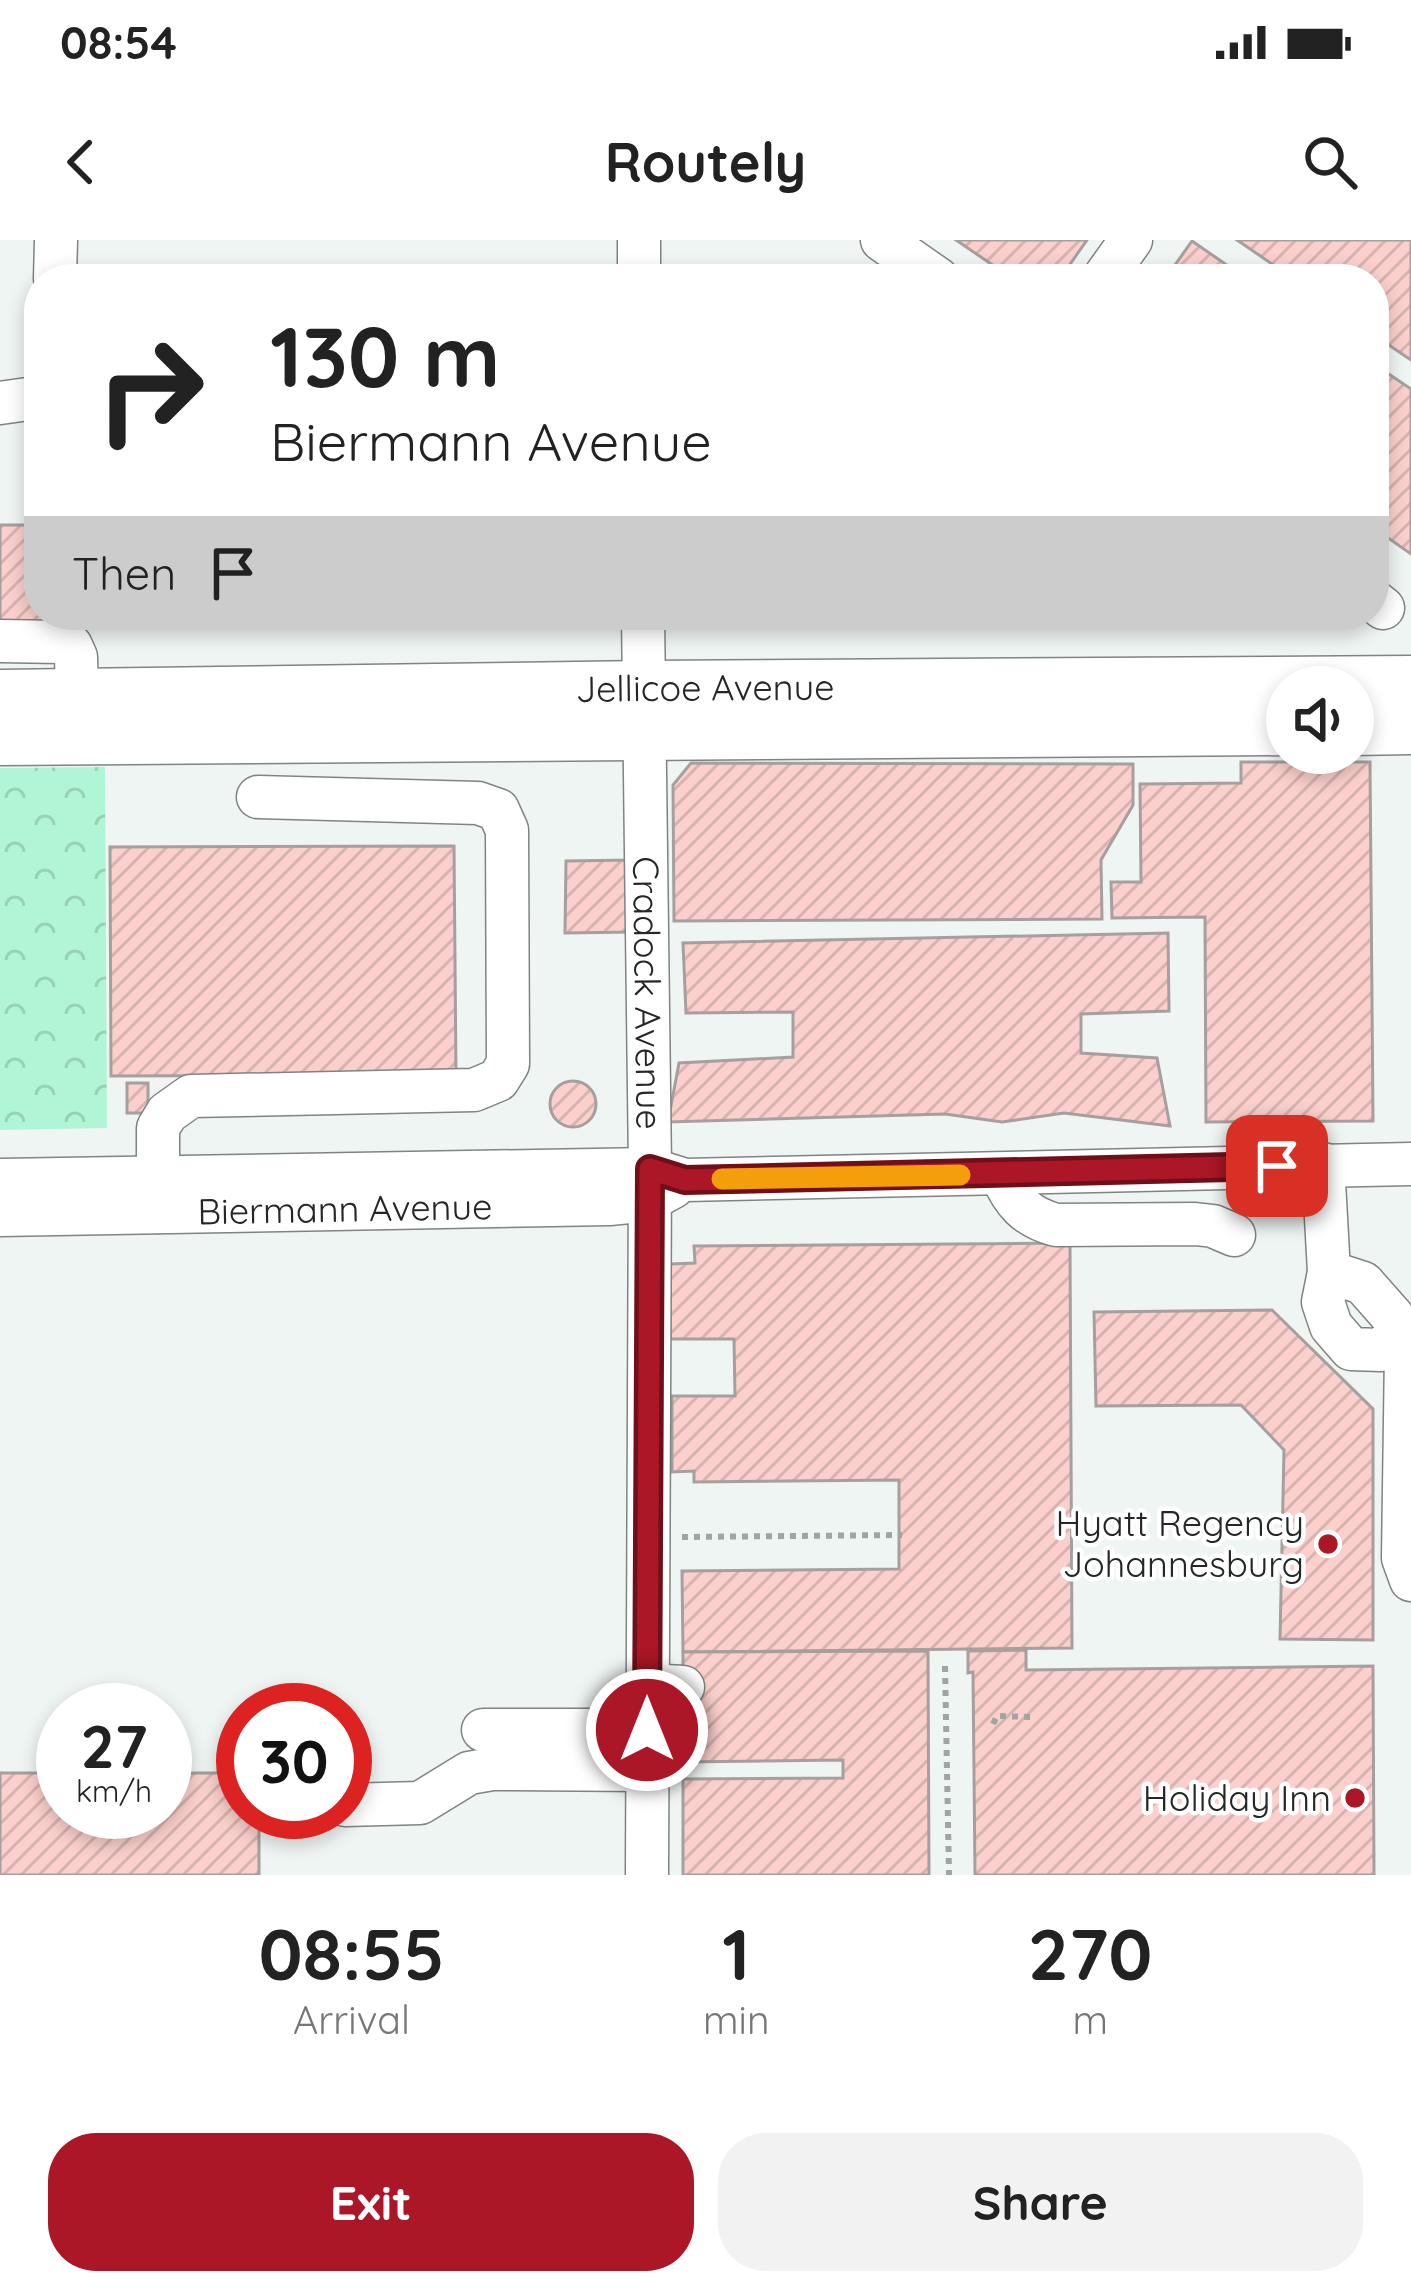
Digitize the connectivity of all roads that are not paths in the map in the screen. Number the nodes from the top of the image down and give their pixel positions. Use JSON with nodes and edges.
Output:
{"nodes":[{"id":1,"x":882,"y":240,"type":"edge"},
{"id":2,"x":916,"y":264,"type":"edge"},
{"id":3,"x":643,"y":630,"type":"edge"},
{"id":4,"x":0,"y":641,"type":"edge"},
{"id":5,"x":1411,"y":682,"type":"edge"},
{"id":6,"x":77,"y":696,"type":"junction"},
{"id":7,"x":0,"y":697,"type":"edge"},
{"id":8,"x":646,"y":710,"type":"junction"},
{"id":9,"x":1266,"y":727,"type":"edge"},
{"id":10,"x":1411,"y":727,"type":"edge"},
{"id":11,"x":1374,"y":728,"type":"edge"},
{"id":12,"x":0,"y":738,"type":"edge"},
{"id":13,"x":259,"y":797,"type":"dead end"},
{"id":14,"x":1323,"y":1164,"type":"junction"},
{"id":15,"x":1411,"y":1164,"type":"edge"},
{"id":16,"x":1001,"y":1174,"type":"junction"},
{"id":17,"x":0,"y":1180,"type":"edge"},
{"id":18,"x":661,"y":1183,"type":"junction"},
{"id":19,"x":157,"y":1196,"type":"junction"},
{"id":20,"x":0,"y":1215,"type":"edge"},
{"id":21,"x":1234,"y":1235,"type":"dead end"},
{"id":22,"x":1411,"y":1580,"type":"edge"},
{"id":23,"x":483,"y":1730,"type":"dead end"},
{"id":24,"x":647,"y":1750,"type":"junction"},
{"id":25,"x":372,"y":1804,"type":"edge"},
{"id":26,"x":647,"y":1875,"type":"edge"}],
"edges":[{"from":1,"to":2,"type":"street"},
{"from":3,"to":8,"type":"street","name":"Cradock Avenue"},
{"from":4,"to":6,"type":"street"},
{"from":5,"to":8,"type":"main road","name":"Jellicoe Avenue"},
{"from":6,"to":7,"type":"main road","name":"Jellicoe Avenue"},
{"from":6,"to":8,"type":"main road","name":"Jellicoe Avenue"},
{"from":8,"to":9,"type":"main road","name":"Jellicoe Avenue"},
{"from":8,"to":12,"type":"main road","name":"Jellicoe Avenue"},
{"from":8,"to":18,"type":"street","name":"Cradock Avenue"},
{"from":10,"to":11,"type":"main road"},
{"from":13,"to":19,"type":"street"},
{"from":14,"to":15,"type":"street","name":"Biermann Avenue"},
{"from":14,"to":16,"type":"street","name":"Biermann Avenue"},
{"from":14,"to":22,"type":"street"},
{"from":16,"to":18,"type":"street","name":"Biermann Avenue"},
{"from":16,"to":21,"type":"street"},
{"from":17,"to":19,"type":"street","name":"Biermann Avenue"},
{"from":18,"to":19,"type":"street","name":"Biermann Avenue"},
{"from":18,"to":24,"type":"street","name":"Cradock Avenue"},
{"from":19,"to":20,"type":"street","name":"Biermann Avenue"},
{"from":23,"to":24,"type":"street"},
{"from":24,"to":25,"type":"street"},
{"from":24,"to":26,"type":"street","name":"Cradock Avenue"}]}
